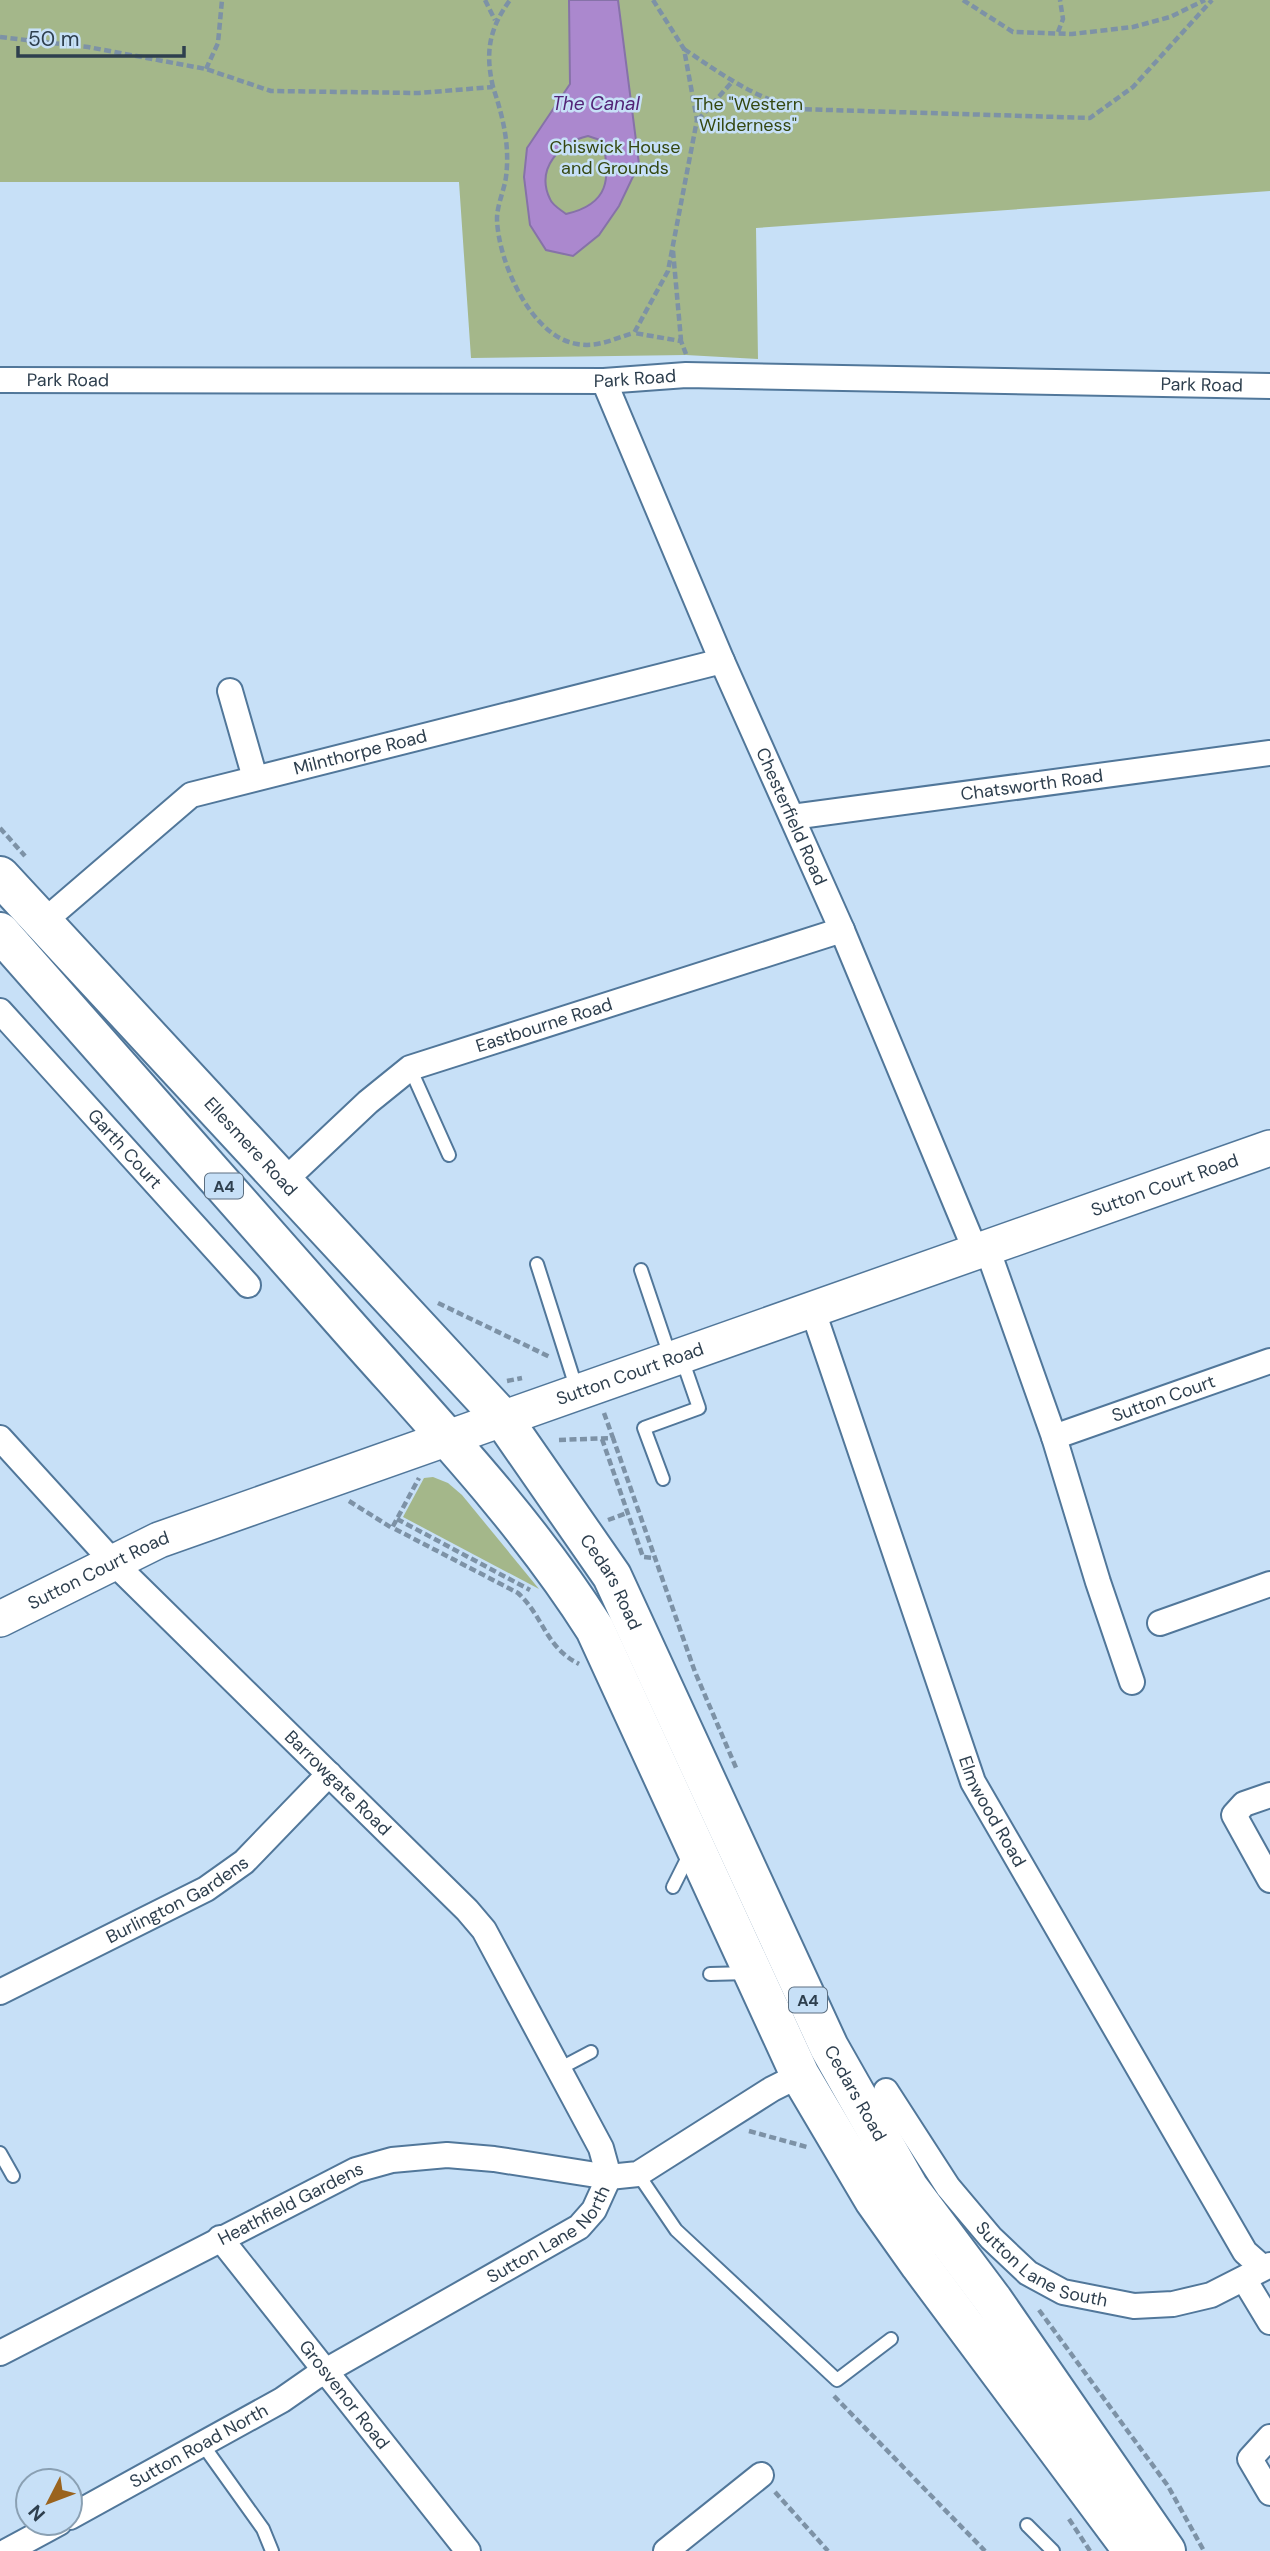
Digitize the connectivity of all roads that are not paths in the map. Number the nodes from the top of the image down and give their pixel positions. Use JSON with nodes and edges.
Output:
{"nodes":[{"id":1,"x":0,"y":380,"type":"edge"},
{"id":2,"x":604,"y":382,"type":"junction"},
{"id":3,"x":1270,"y":386,"type":"edge"},
{"id":4,"x":722,"y":661,"type":"junction"},
{"id":5,"x":230,"y":691,"type":"dead end"},
{"id":6,"x":1270,"y":753,"type":"edge"},
{"id":7,"x":255,"y":778,"type":"junction"},
{"id":8,"x":792,"y":817,"type":"junction"},
{"id":9,"x":0,"y":876,"type":"edge"},
{"id":10,"x":42,"y":923,"type":"junction"},
{"id":11,"x":842,"y":930,"type":"junction"},
{"id":12,"x":0,"y":932,"type":"edge"},
{"id":13,"x":0,"y":1012,"type":"edge"},
{"id":14,"x":410,"y":1068,"type":"junction"},
{"id":15,"x":1270,"y":1148,"type":"edge"},
{"id":16,"x":449,"y":1155,"type":"dead end"},
{"id":17,"x":282,"y":1183,"type":"junction"},
{"id":18,"x":981,"y":1250,"type":"junction"},
{"id":19,"x":537,"y":1264,"type":"dead end"},
{"id":20,"x":641,"y":1270,"type":"dead end"},
{"id":21,"x":248,"y":1284,"type":"dead end"},
{"id":22,"x":813,"y":1311,"type":"junction"},
{"id":23,"x":676,"y":1357,"type":"junction"},
{"id":24,"x":1270,"y":1361,"type":"edge"},
{"id":25,"x":574,"y":1378,"type":"junction"},
{"id":26,"x":503,"y":1419,"type":"junction"},
{"id":27,"x":1054,"y":1437,"type":"junction"},
{"id":28,"x":0,"y":1438,"type":"edge"},
{"id":29,"x":449,"y":1438,"type":"junction"},
{"id":30,"x":663,"y":1479,"type":"dead end"},
{"id":31,"x":113,"y":1562,"type":"junction"},
{"id":32,"x":1270,"y":1584,"type":"edge"},
{"id":33,"x":0,"y":1619,"type":"edge"},
{"id":34,"x":1160,"y":1623,"type":"dead end"},
{"id":35,"x":1132,"y":1682,"type":"dead end"},
{"id":36,"x":329,"y":1774,"type":"junction"},
{"id":37,"x":1270,"y":1795,"type":"edge"},
{"id":38,"x":694,"y":1845,"type":"junction"},
{"id":39,"x":1270,"y":1880,"type":"edge"},
{"id":40,"x":673,"y":1887,"type":"dead end"},
{"id":41,"x":753,"y":1973,"type":"junction"},
{"id":42,"x":710,"y":1974,"type":"dead end"},
{"id":43,"x":0,"y":1992,"type":"edge"},
{"id":44,"x":591,"y":2052,"type":"dead end"},
{"id":45,"x":557,"y":2070,"type":"junction"},
{"id":46,"x":800,"y":2075,"type":"junction"},
{"id":47,"x":886,"y":2091,"type":"dead end"},
{"id":48,"x":0,"y":2153,"type":"edge"},
{"id":49,"x":638,"y":2174,"type":"junction"},
{"id":50,"x":13,"y":2176,"type":"dead end"},
{"id":51,"x":609,"y":2177,"type":"junction"},
{"id":52,"x":220,"y":2238,"type":"junction"},
{"id":53,"x":1259,"y":2270,"type":"edge"},
{"id":54,"x":1270,"y":2322,"type":"edge"},
{"id":55,"x":891,"y":2339,"type":"dead end"},
{"id":56,"x":0,"y":2353,"type":"edge"},
{"id":57,"x":325,"y":2373,"type":"junction"},
{"id":58,"x":1270,"y":2437,"type":"edge"},
{"id":59,"x":203,"y":2445,"type":"junction"},
{"id":60,"x":761,"y":2475,"type":"road end"},
{"id":61,"x":1270,"y":2493,"type":"edge"},
{"id":62,"x":84,"y":2509,"type":"edge"},
{"id":63,"x":1027,"y":2525,"type":"dead end"},
{"id":64,"x":32,"y":2537,"type":"edge"},
{"id":65,"x":6,"y":2551,"type":"edge"},
{"id":66,"x":272,"y":2551,"type":"edge"},
{"id":67,"x":468,"y":2551,"type":"edge"},
{"id":68,"x":666,"y":2551,"type":"edge"},
{"id":69,"x":1053,"y":2551,"type":"edge"},
{"id":70,"x":1133,"y":2551,"type":"edge"},
{"id":71,"x":1166,"y":2551,"type":"edge"}],
"edges":[{"from":1,"to":2,"type":"street","name":"Park Road"},
{"from":2,"to":3,"type":"street","name":"Park Road"},
{"from":2,"to":4,"type":"street","name":"Chesterfield Road"},
{"from":4,"to":7,"type":"street","name":"Milnthorpe Road"},
{"from":4,"to":8,"type":"street","name":"Chesterfield Road"},
{"from":5,"to":7,"type":"street"},
{"from":6,"to":8,"type":"street","name":"Chatsworth Road"},
{"from":7,"to":10,"type":"street","name":"Milnthorpe Road"},
{"from":8,"to":11,"type":"street","name":"Chesterfield Road"},
{"from":9,"to":10,"type":"highway","name":"Ellesmere Road","number":"A4"},
{"from":10,"to":17,"type":"highway","name":"Ellesmere Road","number":"A4"},
{"from":11,"to":14,"type":"street","name":"Eastbourne Road"},
{"from":11,"to":18,"type":"street","name":"Chesterfield Road"},
{"from":12,"to":29,"type":"highway","number":"A4"},
{"from":13,"to":21,"type":"street","name":"Garth Court"},
{"from":14,"to":16,"type":"lane"},
{"from":14,"to":17,"type":"street","name":"Eastbourne Road"},
{"from":15,"to":18,"type":"street","name":"Sutton Court Road"},
{"from":17,"to":26,"type":"highway","name":"Ellesmere Road","number":"A4"},
{"from":18,"to":22,"type":"street","name":"Sutton Court Road"},
{"from":18,"to":27,"type":"street","name":"Chesterfield Road"},
{"from":19,"to":25,"type":"lane"},
{"from":20,"to":23,"type":"lane"},
{"from":22,"to":23,"type":"street","name":"Sutton Court Road"},
{"from":22,"to":53,"type":"street","name":"Elmwood Road"},
{"from":23,"to":25,"type":"street","name":"Sutton Court Road"},
{"from":23,"to":30,"type":"lane"},
{"from":24,"to":27,"type":"street","name":"Sutton Court"},
{"from":25,"to":26,"type":"street","name":"Sutton Court Road"},
{"from":26,"to":29,"type":"street","name":"Sutton Court Road"},
{"from":26,"to":71,"type":"highway","name":"Cedars Road","number":"A4"},
{"from":27,"to":35,"type":"street","name":"Chesterfield Road"},
{"from":28,"to":31,"type":"street","name":"Barrowgate Road"},
{"from":29,"to":31,"type":"street","name":"Sutton Court Road"},
{"from":29,"to":38,"type":"highway","name":"Cedars Road","number":"A4"},
{"from":31,"to":33,"type":"street","name":"Sutton Court Road"},
{"from":31,"to":36,"type":"street","name":"Barrowgate Road"},
{"from":32,"to":34,"type":"street"},
{"from":36,"to":43,"type":"street","name":"Burlington Gardens"},
{"from":36,"to":45,"type":"street","name":"Barrowgate Road"},
{"from":37,"to":39,"type":"street"},
{"from":38,"to":40,"type":"lane"},
{"from":38,"to":41,"type":"highway","name":"Cedars Road","number":"A4"},
{"from":41,"to":42,"type":"lane"},
{"from":41,"to":46,"type":"highway","name":"Cedars Road","number":"A4"},
{"from":44,"to":45,"type":"lane"},
{"from":45,"to":51,"type":"street","name":"Barrowgate Road"},
{"from":46,"to":49,"type":"street","name":"Sutton Lane North"},
{"from":46,"to":70,"type":"highway","name":"Cedars Road","number":"A4"},
{"from":47,"to":53,"type":"street","name":"Sutton Lane South"},
{"from":48,"to":50,"type":"lane"},
{"from":49,"to":51,"type":"street","name":"Sutton Lane North"},
{"from":49,"to":55,"type":"lane"},
{"from":51,"to":52,"type":"street","name":"Heathfield Gardens"},
{"from":51,"to":57,"type":"street","name":"Sutton Lane North"},
{"from":52,"to":56,"type":"street","name":"Heathfield Gardens"},
{"from":52,"to":57,"type":"street","name":"Grosvenor Road"},
{"from":53,"to":54,"type":"street","name":"Elmwood Road"},
{"from":57,"to":59,"type":"street","name":"Sutton Road North"},
{"from":57,"to":67,"type":"street","name":"Grosvenor Road"},
{"from":58,"to":61,"type":"street"},
{"from":59,"to":62,"type":"street","name":"Sutton Road North"},
{"from":59,"to":66,"type":"lane"},
{"from":60,"to":68,"type":"street"},
{"from":63,"to":69,"type":"lane"},
{"from":64,"to":65,"type":"street"}]}
